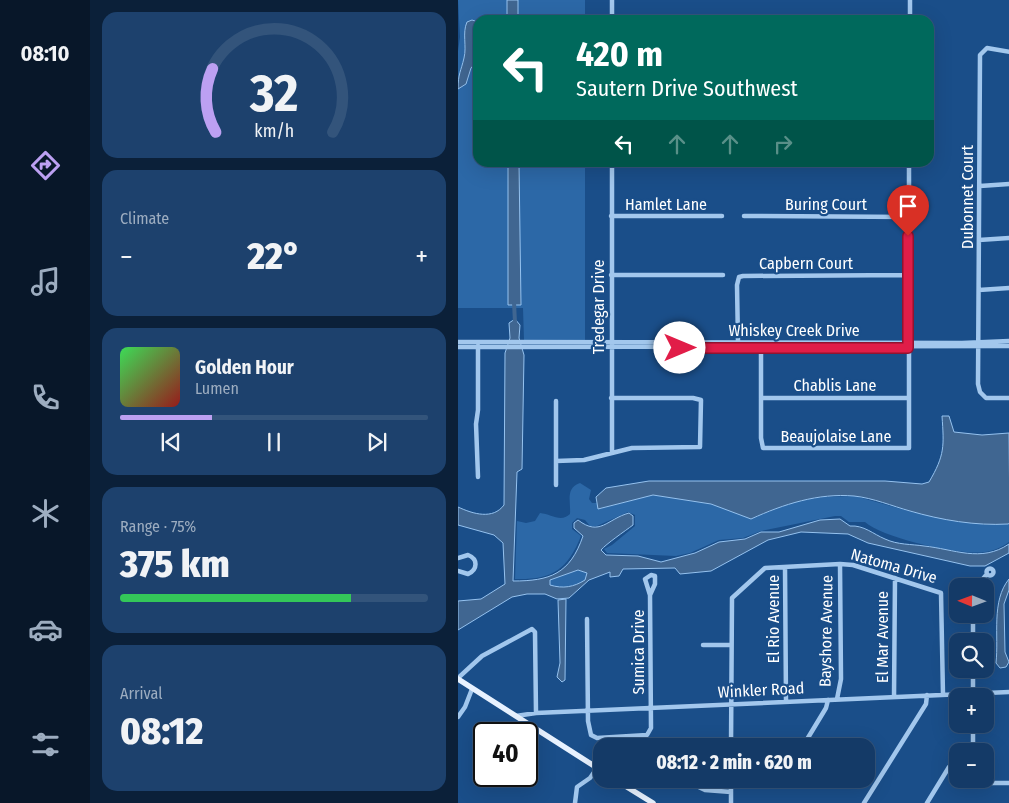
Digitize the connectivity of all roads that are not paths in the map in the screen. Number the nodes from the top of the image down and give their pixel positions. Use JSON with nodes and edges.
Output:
{"nodes":[{"id":1,"x":612,"y":0,"type":"edge"},
{"id":2,"x":910,"y":0,"type":"edge"},
{"id":3,"x":612,"y":15,"type":"edge"},
{"id":4,"x":910,"y":15,"type":"edge"},
{"id":5,"x":1010,"y":52,"type":"edge"},
{"id":6,"x":612,"y":167,"type":"edge"},
{"id":7,"x":909,"y":167,"type":"edge"},
{"id":8,"x":1010,"y":184,"type":"edge"},
{"id":9,"x":980,"y":186,"type":"junction"},
{"id":10,"x":611,"y":216,"type":"junction"},
{"id":11,"x":722,"y":216,"type":"dead end"},
{"id":12,"x":744,"y":216,"type":"dead end"},
{"id":13,"x":909,"y":216,"type":"junction"},
{"id":14,"x":1010,"y":238,"type":"edge"},
{"id":15,"x":979,"y":240,"type":"junction"},
{"id":16,"x":611,"y":275,"type":"junction"},
{"id":17,"x":723,"y":275,"type":"dead end"},
{"id":18,"x":908,"y":275,"type":"junction"},
{"id":19,"x":1010,"y":288,"type":"edge"},
{"id":20,"x":979,"y":290,"type":"junction"},
{"id":21,"x":1010,"y":341,"type":"edge"},
{"id":22,"x":458,"y":342,"type":"edge"},
{"id":23,"x":738,"y":342,"type":"junction"},
{"id":24,"x":478,"y":345,"type":"junction"},
{"id":25,"x":611,"y":345,"type":"junction"},
{"id":26,"x":761,"y":345,"type":"junction"},
{"id":27,"x":908,"y":345,"type":"junction"},
{"id":28,"x":979,"y":345,"type":"junction"},
{"id":29,"x":1010,"y":346,"type":"edge"},
{"id":30,"x":458,"y":347,"type":"edge"},
{"id":31,"x":611,"y":398,"type":"junction"},
{"id":32,"x":761,"y":398,"type":"junction"},
{"id":33,"x":908,"y":398,"type":"junction"},
{"id":34,"x":1010,"y":398,"type":"edge"},
{"id":35,"x":556,"y":401,"type":"dead end"},
{"id":36,"x":612,"y":452,"type":"junction"},
{"id":37,"x":556,"y":461,"type":"junction"},
{"id":38,"x":478,"y":477,"type":"dead end"},
{"id":39,"x":556,"y":485,"type":"dead end"},
{"id":40,"x":458,"y":557,"type":"edge"},
{"id":41,"x":840,"y":564,"type":"junction"},
{"id":42,"x":785,"y":567,"type":"junction"},
{"id":43,"x":458,"y":571,"type":"edge"},
{"id":44,"x":987,"y":574,"type":"dead end"},
{"id":45,"x":895,"y":578,"type":"junction"},
{"id":46,"x":984,"y":578,"type":"edge"},
{"id":47,"x":650,"y":595,"type":"dead end"},
{"id":48,"x":587,"y":619,"type":"dead end"},
{"id":49,"x":703,"y":645,"type":"dead end"},
{"id":50,"x":731,"y":645,"type":"junction"},
{"id":51,"x":458,"y":678,"type":"edge"},
{"id":52,"x":472,"y":689,"type":"junction"},
{"id":53,"x":1010,"y":692,"type":"edge"},
{"id":54,"x":994,"y":693,"type":"edge"},
{"id":55,"x":943,"y":695,"type":"junction"},
{"id":56,"x":949,"y":695,"type":"edge"},
{"id":57,"x":927,"y":696,"type":"junction"},
{"id":58,"x":894,"y":697,"type":"junction"},
{"id":59,"x":838,"y":699,"type":"junction"},
{"id":60,"x":828,"y":700,"type":"junction"},
{"id":61,"x":786,"y":702,"type":"junction"},
{"id":62,"x":730,"y":704,"type":"junction"},
{"id":63,"x":651,"y":708,"type":"junction"},
{"id":64,"x":588,"y":711,"type":"junction"},
{"id":65,"x":536,"y":713,"type":"junction"},
{"id":66,"x":458,"y":717,"type":"edge"},
{"id":67,"x":514,"y":717,"type":"junction"},
{"id":68,"x":731,"y":738,"type":"edge"},
{"id":69,"x":808,"y":738,"type":"edge"},
{"id":70,"x":593,"y":766,"type":"edge"},
{"id":71,"x":949,"y":767,"type":"edge"},
{"id":72,"x":593,"y":775,"type":"edge"},
{"id":73,"x":994,"y":783,"type":"edge"},
{"id":74,"x":1010,"y":783,"type":"edge"},
{"id":75,"x":627,"y":788,"type":"edge"},
{"id":76,"x":701,"y":788,"type":"edge"},
{"id":77,"x":731,"y":788,"type":"edge"},
{"id":78,"x":731,"y":792,"type":"junction"},
{"id":79,"x":648,"y":802,"type":"edge"},
{"id":80,"x":575,"y":803,"type":"edge"},
{"id":81,"x":731,"y":803,"type":"edge"},
{"id":82,"x":864,"y":803,"type":"edge"},
{"id":83,"x":927,"y":803,"type":"edge"}],
"edges":[{"from":1,"to":3,"type":"street"},
{"from":2,"to":4,"type":"street"},
{"from":5,"to":9,"type":"street","name":"Dubonnet Court"},
{"from":6,"to":10,"type":"street","name":"Tredegar Drive"},
{"from":7,"to":13,"type":"street"},
{"from":8,"to":9,"type":"street"},
{"from":9,"to":15,"type":"street","name":"Dubonnet Court"},
{"from":10,"to":11,"type":"street","name":"Hamlet Lane"},
{"from":10,"to":16,"type":"street","name":"Tredegar Drive"},
{"from":12,"to":13,"type":"street","name":"Buring Court"},
{"from":13,"to":18,"type":"street"},
{"from":14,"to":15,"type":"street"},
{"from":15,"to":20,"type":"street","name":"Dubonnet Court"},
{"from":16,"to":17,"type":"street"},
{"from":16,"to":25,"type":"street","name":"Tredegar Drive"},
{"from":18,"to":23,"type":"street","name":"Capbern Court"},
{"from":18,"to":27,"type":"street"},
{"from":19,"to":20,"type":"street"},
{"from":20,"to":28,"type":"street","name":"Dubonnet Court"},
{"from":21,"to":28,"type":"street","name":"Whiskey Creek Drive"},
{"from":22,"to":24,"type":"street","name":"Whiskey Creek Drive"},
{"from":23,"to":25,"type":"street","name":"Whiskey Creek Drive"},
{"from":23,"to":26,"type":"street","name":"Whiskey Creek Drive"},
{"from":24,"to":25,"type":"street","name":"Whiskey Creek Drive"},
{"from":24,"to":30,"type":"street","name":"Whiskey Creek Drive"},
{"from":24,"to":38,"type":"street"},
{"from":25,"to":26,"type":"street","name":"Whiskey Creek Drive"},
{"from":25,"to":31,"type":"street","name":"Tredegar Drive"},
{"from":26,"to":27,"type":"street","name":"Whiskey Creek Drive"},
{"from":26,"to":32,"type":"street"},
{"from":27,"to":28,"type":"street","name":"Whiskey Creek Drive"},
{"from":27,"to":33,"type":"street"},
{"from":28,"to":29,"type":"street","name":"Whiskey Creek Drive"},
{"from":28,"to":34,"type":"street","name":"Dubonnet Court"},
{"from":31,"to":36,"type":"street","name":"Tredegar Drive"},
{"from":31,"to":36,"type":"street"},
{"from":32,"to":33,"type":"street","name":"Chablis Lane"},
{"from":32,"to":33,"type":"street","name":"Beaujolaise Lane"},
{"from":35,"to":37,"type":"street"},
{"from":36,"to":37,"type":"street"},
{"from":37,"to":39,"type":"street"},
{"from":40,"to":43,"type":"street"},
{"from":41,"to":42,"type":"street","name":"Natoma Drive"},
{"from":41,"to":45,"type":"street","name":"Natoma Drive"},
{"from":41,"to":59,"type":"street","name":"Bayshore Avenue"},
{"from":42,"to":50,"type":"street","name":"Natoma Drive"},
{"from":42,"to":61,"type":"street","name":"El Rio Avenue"},
{"from":44,"to":46,"type":"street"},
{"from":45,"to":55,"type":"street","name":"Natoma Drive"},
{"from":45,"to":58,"type":"street","name":"El Mar Avenue"},
{"from":47,"to":63,"type":"street","name":"Sumica Drive"},
{"from":48,"to":64,"type":"street"},
{"from":49,"to":50,"type":"street"},
{"from":50,"to":62,"type":"street"},
{"from":51,"to":52,"type":"main road"},
{"from":51,"to":65,"type":"street"},
{"from":52,"to":66,"type":"street"},
{"from":52,"to":67,"type":"main road"},
{"from":53,"to":54,"type":"street","name":"Winkler Road"},
{"from":55,"to":56,"type":"street","name":"Winkler Road"},
{"from":55,"to":57,"type":"street","name":"Winkler Road"},
{"from":57,"to":58,"type":"street","name":"Winkler Road"},
{"from":57,"to":82,"type":"street"},
{"from":58,"to":59,"type":"street","name":"Winkler Road"},
{"from":59,"to":60,"type":"street","name":"Winkler Road"},
{"from":60,"to":61,"type":"street","name":"Winkler Road"},
{"from":60,"to":69,"type":"street"},
{"from":61,"to":62,"type":"street","name":"Winkler Road"},
{"from":62,"to":63,"type":"street","name":"Winkler Road"},
{"from":62,"to":68,"type":"street"},
{"from":63,"to":64,"type":"street","name":"Winkler Road"},
{"from":63,"to":64,"type":"street","name":"Sumica Drive"},
{"from":64,"to":65,"type":"street","name":"Winkler Road"},
{"from":65,"to":67,"type":"street","name":"Winkler Road"},
{"from":67,"to":70,"type":"main road"},
{"from":71,"to":83,"type":"street"},
{"from":72,"to":80,"type":"street"},
{"from":73,"to":74,"type":"street"},
{"from":75,"to":79,"type":"main road"},
{"from":76,"to":78,"type":"street"},
{"from":77,"to":78,"type":"street"},
{"from":78,"to":81,"type":"street"}]}
